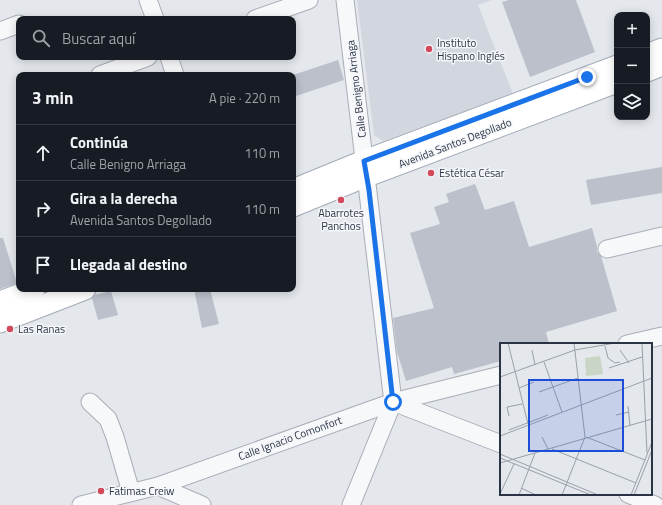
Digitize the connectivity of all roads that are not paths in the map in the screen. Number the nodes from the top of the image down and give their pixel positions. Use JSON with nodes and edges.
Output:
{"nodes":[{"id":1,"x":148,"y":0,"type":"edge"},
{"id":2,"x":309,"y":0,"type":"edge"},
{"id":3,"x":345,"y":0,"type":"edge"},
{"id":4,"x":154,"y":16,"type":"edge"},
{"id":5,"x":264,"y":16,"type":"edge"},
{"id":6,"x":16,"y":25,"type":"edge"},
{"id":7,"x":0,"y":31,"type":"edge"},
{"id":8,"x":662,"y":49,"type":"edge"},
{"id":9,"x":650,"y":54,"type":"edge"},
{"id":10,"x":140,"y":60,"type":"edge"},
{"id":11,"x":170,"y":60,"type":"edge"},
{"id":12,"x":662,"y":65,"type":"edge"},
{"id":13,"x":614,"y":67,"type":"edge"},
{"id":14,"x":650,"y":70,"type":"edge"},
{"id":15,"x":108,"y":72,"type":"edge"},
{"id":16,"x":174,"y":72,"type":"edge"},
{"id":17,"x":614,"y":83,"type":"edge"},
{"id":18,"x":366,"y":169,"type":"junction"},
{"id":19,"x":296,"y":189,"type":"edge"},
{"id":20,"x":296,"y":204,"type":"edge"},
{"id":21,"x":662,"y":236,"type":"edge"},
{"id":22,"x":607,"y":248,"type":"dead end"},
{"id":23,"x":26,"y":292,"type":"edge"},
{"id":24,"x":77,"y":292,"type":"edge"},
{"id":25,"x":0,"y":302,"type":"edge"},
{"id":26,"x":0,"y":322,"type":"edge"},
{"id":27,"x":662,"y":336,"type":"edge"},
{"id":28,"x":631,"y":343,"type":"edge"},
{"id":29,"x":500,"y":375,"type":"edge"},
{"id":30,"x":90,"y":402,"type":"dead end"},
{"id":31,"x":393,"y":402,"type":"junction"},
{"id":32,"x":500,"y":444,"type":"edge"},
{"id":33,"x":158,"y":486,"type":"junction"},
{"id":34,"x":131,"y":492,"type":"junction"},
{"id":35,"x":630,"y":495,"type":"edge"},
{"id":36,"x":81,"y":505,"type":"edge"},
{"id":37,"x":202,"y":505,"type":"edge"},
{"id":38,"x":351,"y":505,"type":"edge"},
{"id":39,"x":655,"y":505,"type":"edge"}],
"edges":[{"from":1,"to":4,"type":"street"},
{"from":2,"to":5,"type":"street"},
{"from":3,"to":18,"type":"street","name":"Calle Benigno Arriaga"},
{"from":6,"to":7,"type":"street"},
{"from":8,"to":9,"type":"main road"},
{"from":10,"to":15,"type":"street"},
{"from":11,"to":16,"type":"street"},
{"from":12,"to":14,"type":"main road"},
{"from":13,"to":18,"type":"main road","name":"Avenida Santos Degollado"},
{"from":17,"to":18,"type":"main road","name":"Avenida Santos Degollado"},
{"from":18,"to":19,"type":"main road","name":"Avenida Santos Degollado"},
{"from":18,"to":20,"type":"main road","name":"Avenida Santos Degollado"},
{"from":18,"to":31,"type":"street","name":"Calle Benigno Arriaga"},
{"from":21,"to":22,"type":"street"},
{"from":23,"to":25,"type":"main road"},
{"from":24,"to":26,"type":"main road"},
{"from":27,"to":28,"type":"street"},
{"from":29,"to":31,"type":"street","name":"Calle Ignacio Comonfort"},
{"from":30,"to":34,"type":"street"},
{"from":31,"to":32,"type":"street"},
{"from":31,"to":33,"type":"street","name":"Calle Ignacio Comonfort"},
{"from":31,"to":38,"type":"street","name":"Calle Benigno Arriaga"},
{"from":33,"to":34,"type":"street","name":"Calle Ignacio Comonfort"},
{"from":33,"to":37,"type":"street"},
{"from":34,"to":36,"type":"street","name":"Calle Ignacio Comonfort"},
{"from":35,"to":39,"type":"street"}]}
